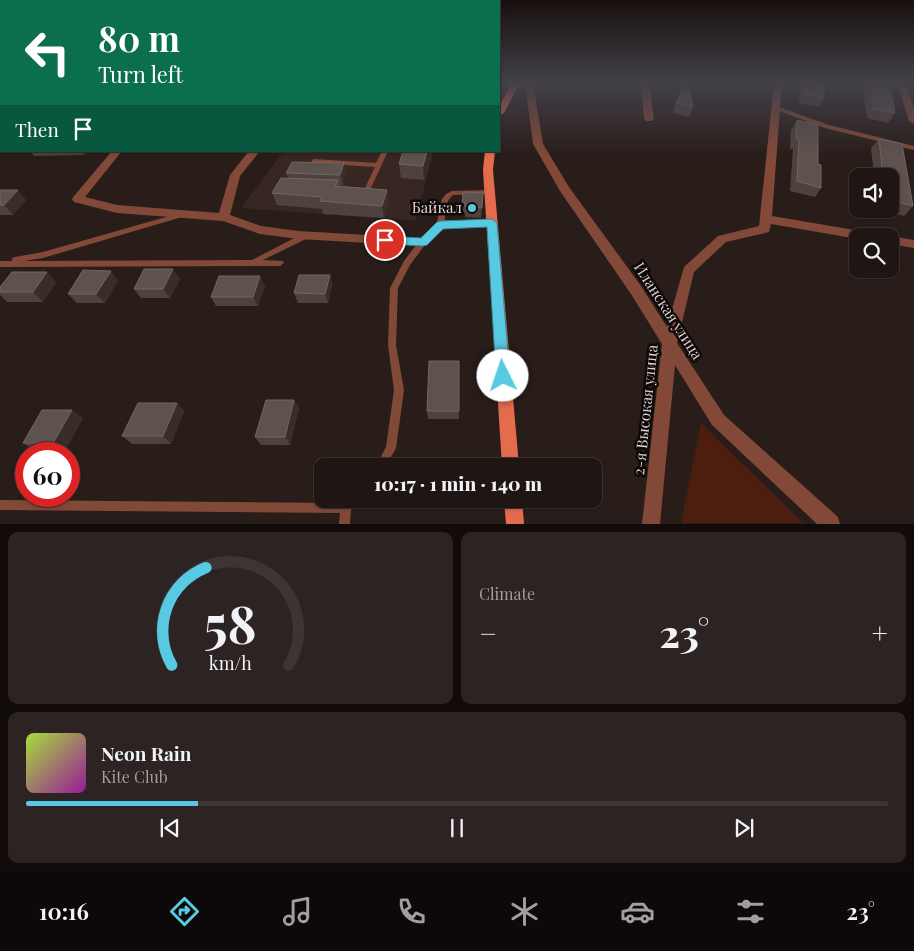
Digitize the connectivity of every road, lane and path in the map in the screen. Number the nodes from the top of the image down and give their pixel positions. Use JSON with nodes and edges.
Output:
{"nodes":[{"id":1,"x":533,"y":107,"type":"edge"},
{"id":2,"x":648,"y":107,"type":"edge"},
{"id":3,"x":776,"y":108,"type":"joint"},
{"id":4,"x":912,"y":110,"type":"edge"},
{"id":5,"x":649,"y":119,"type":"dead end"},
{"id":6,"x":914,"y":121,"type":"edge"},
{"id":7,"x":914,"y":148,"type":"edge"},
{"id":8,"x":115,"y":152,"type":"edge"},
{"id":9,"x":254,"y":152,"type":"edge"},
{"id":10,"x":384,"y":152,"type":"edge"},
{"id":11,"x":490,"y":152,"type":"edge"},
{"id":12,"x":314,"y":161,"type":"edge"},
{"id":13,"x":378,"y":165,"type":"junction"},
{"id":14,"x":349,"y":189,"type":"edge"},
{"id":15,"x":367,"y":190,"type":"junction"},
{"id":16,"x":375,"y":191,"type":"edge"},
{"id":17,"x":490,"y":192,"type":"junction"},
{"id":18,"x":182,"y":214,"type":"junction"},
{"id":19,"x":224,"y":217,"type":"junction"},
{"id":20,"x":766,"y":219,"type":"junction"},
{"id":21,"x":492,"y":223,"type":"junction"},
{"id":22,"x":441,"y":225,"type":"junction"},
{"id":23,"x":849,"y":233,"type":"edge"},
{"id":24,"x":307,"y":235,"type":"junction"},
{"id":25,"x":423,"y":242,"type":"junction"},
{"id":26,"x":899,"y":242,"type":"edge"},
{"id":27,"x":914,"y":244,"type":"edge"},
{"id":28,"x":280,"y":262,"type":"dead end"},
{"id":29,"x":253,"y":263,"type":"junction"},
{"id":30,"x":0,"y":264,"type":"edge"},
{"id":31,"x":670,"y":341,"type":"junction"},
{"id":32,"x":386,"y":458,"type":"edge"},
{"id":33,"x":510,"y":458,"type":"edge"},
{"id":34,"x":0,"y":505,"type":"edge"},
{"id":35,"x":314,"y":508,"type":"edge"},
{"id":36,"x":346,"y":508,"type":"edge"},
{"id":37,"x":514,"y":508,"type":"edge"},
{"id":38,"x":344,"y":524,"type":"edge"},
{"id":39,"x":516,"y":524,"type":"edge"},
{"id":40,"x":651,"y":524,"type":"edge"},
{"id":41,"x":831,"y":524,"type":"edge"}],
"edges":[{"from":1,"to":31,"type":"street","name":"Иланская улица"},
{"from":2,"to":5,"type":"street"},
{"from":3,"to":7,"type":"lane"},
{"from":3,"to":20,"type":"street"},
{"from":4,"to":6,"type":"street"},
{"from":8,"to":18,"type":"street"},
{"from":9,"to":19,"type":"street"},
{"from":10,"to":13,"type":"lane"},
{"from":11,"to":17,"type":"main road"},
{"from":12,"to":13,"type":"lane"},
{"from":13,"to":15,"type":"lane"},
{"from":14,"to":15,"type":"lane"},
{"from":15,"to":16,"type":"lane"},
{"from":17,"to":21,"type":"main road"},
{"from":17,"to":22,"type":"lane"},
{"from":18,"to":19,"type":"street"},
{"from":18,"to":30,"type":"lane"},
{"from":19,"to":24,"type":"street"},
{"from":20,"to":23,"type":"street"},
{"from":20,"to":31,"type":"street","name":"2-я Высокая улица"},
{"from":21,"to":22,"type":"street"},
{"from":21,"to":33,"type":"main road"},
{"from":22,"to":25,"type":"street"},
{"from":24,"to":25,"type":"street"},
{"from":24,"to":29,"type":"lane"},
{"from":25,"to":32,"type":"lane"},
{"from":26,"to":27,"type":"street"},
{"from":28,"to":29,"type":"lane"},
{"from":29,"to":30,"type":"lane"},
{"from":31,"to":40,"type":"street","name":"2-я Высокая улица"},
{"from":31,"to":41,"type":"street","name":"Иланская улица"},
{"from":34,"to":35,"type":"lane"},
{"from":36,"to":38,"type":"lane"},
{"from":37,"to":39,"type":"main road"}]}
